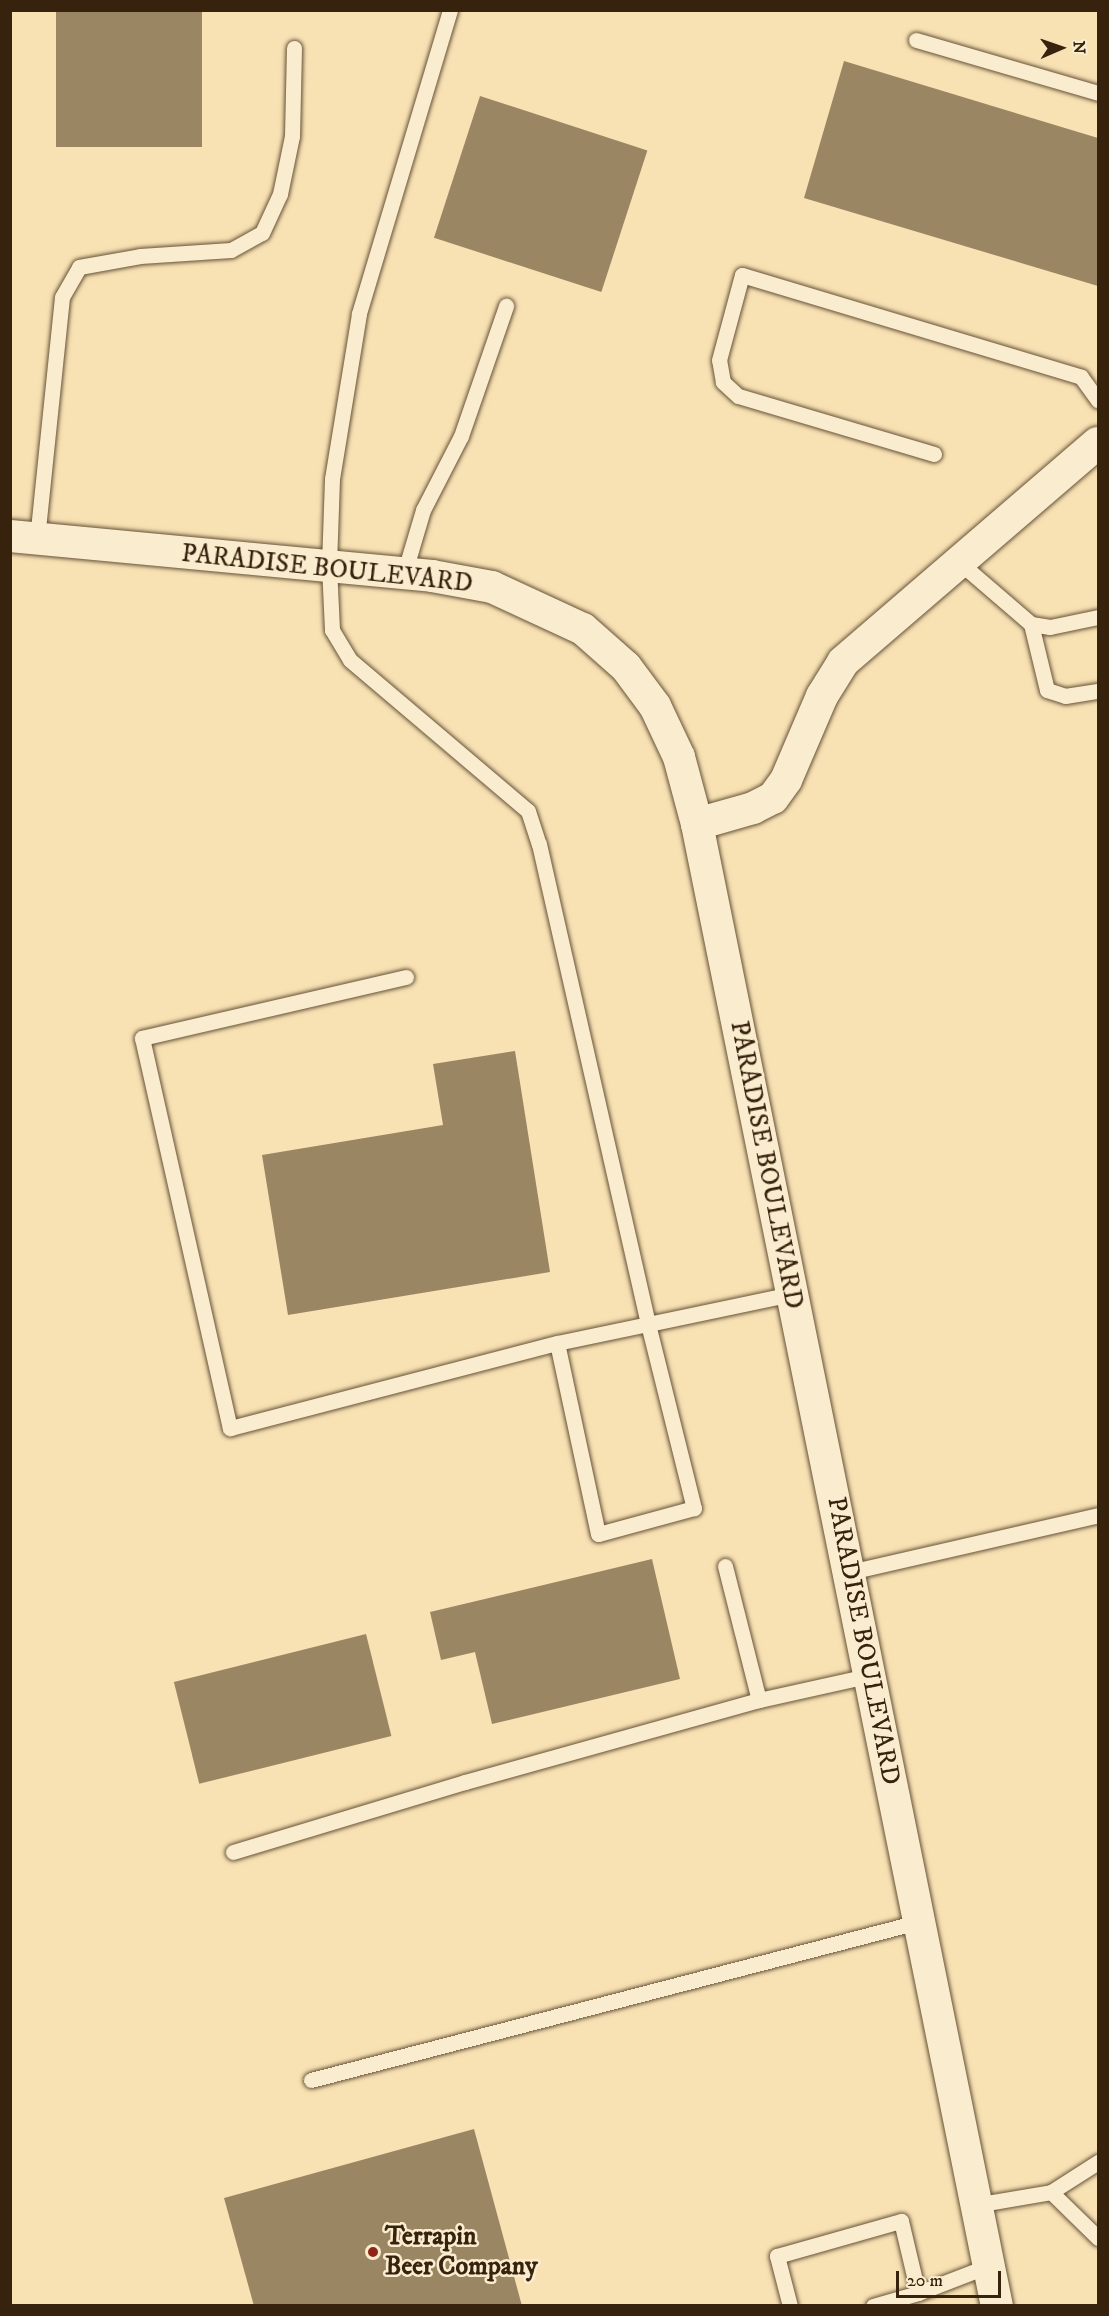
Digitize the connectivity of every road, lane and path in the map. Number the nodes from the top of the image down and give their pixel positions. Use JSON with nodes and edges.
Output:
{"nodes":[{"id":1,"x":450,"y":10,"type":"edge"},
{"id":2,"x":916,"y":40,"type":"dead end"},
{"id":3,"x":294,"y":48,"type":"dead end"},
{"id":4,"x":1098,"y":93,"type":"edge"},
{"id":5,"x":506,"y":306,"type":"dead end"},
{"id":6,"x":1098,"y":400,"type":"edge"},
{"id":7,"x":1098,"y":443,"type":"edge"},
{"id":8,"x":934,"y":454,"type":"dead end"},
{"id":9,"x":24,"y":538,"type":"edge"},
{"id":10,"x":959,"y":562,"type":"junction"},
{"id":11,"x":329,"y":566,"type":"junction"},
{"id":12,"x":404,"y":574,"type":"junction"},
{"id":13,"x":1098,"y":616,"type":"edge"},
{"id":14,"x":1031,"y":624,"type":"junction"},
{"id":15,"x":1098,"y":691,"type":"edge"},
{"id":16,"x":697,"y":824,"type":"junction"},
{"id":17,"x":406,"y":977,"type":"dead end"},
{"id":18,"x":792,"y":1294,"type":"junction"},
{"id":19,"x":648,"y":1324,"type":"junction"},
{"id":20,"x":557,"y":1343,"type":"junction"},
{"id":21,"x":1098,"y":1515,"type":"edge"},
{"id":22,"x":725,"y":1566,"type":"dead end"},
{"id":23,"x":850,"y":1572,"type":"junction"},
{"id":24,"x":872,"y":1675,"type":"junction"},
{"id":25,"x":759,"y":1700,"type":"junction"},
{"id":26,"x":233,"y":1852,"type":"dead end"},
{"id":27,"x":918,"y":1922,"type":"junction"},
{"id":28,"x":311,"y":2080,"type":"dead end"},
{"id":29,"x":1098,"y":2162,"type":"edge"},
{"id":30,"x":1051,"y":2192,"type":"junction"},
{"id":31,"x":975,"y":2205,"type":"junction"},
{"id":32,"x":1098,"y":2238,"type":"edge"},
{"id":33,"x":988,"y":2266,"type":"junction"},
{"id":34,"x":918,"y":2293,"type":"junction"},
{"id":35,"x":790,"y":2306,"type":"edge"},
{"id":36,"x":873,"y":2306,"type":"edge"},
{"id":37,"x":997,"y":2306,"type":"edge"}],
"edges":[{"from":1,"to":11,"type":"lane"},
{"from":2,"to":4,"type":"lane"},
{"from":3,"to":9,"type":"lane"},
{"from":5,"to":12,"type":"lane"},
{"from":6,"to":8,"type":"lane"},
{"from":7,"to":10,"type":"street"},
{"from":9,"to":11,"type":"street","name":"PARADISE BOULEVARD"},
{"from":10,"to":14,"type":"lane"},
{"from":10,"to":16,"type":"street"},
{"from":11,"to":12,"type":"street","name":"PARADISE BOULEVARD"},
{"from":11,"to":19,"type":"lane"},
{"from":12,"to":16,"type":"street","name":"PARADISE BOULEVARD"},
{"from":13,"to":14,"type":"lane"},
{"from":14,"to":15,"type":"lane"},
{"from":16,"to":18,"type":"street","name":"PARADISE BOULEVARD"},
{"from":17,"to":20,"type":"lane"},
{"from":18,"to":19,"type":"lane"},
{"from":18,"to":23,"type":"street","name":"PARADISE BOULEVARD"},
{"from":19,"to":20,"type":"lane"},
{"from":19,"to":20,"type":"lane"},
{"from":21,"to":23,"type":"lane"},
{"from":22,"to":25,"type":"lane"},
{"from":23,"to":24,"type":"street","name":"PARADISE BOULEVARD"},
{"from":24,"to":25,"type":"lane"},
{"from":24,"to":27,"type":"street","name":"PARADISE BOULEVARD"},
{"from":25,"to":26,"type":"lane"},
{"from":27,"to":28,"type":"lane"},
{"from":27,"to":31,"type":"street","name":"PARADISE BOULEVARD"},
{"from":29,"to":30,"type":"lane"},
{"from":30,"to":31,"type":"lane"},
{"from":30,"to":32,"type":"lane"},
{"from":31,"to":33,"type":"street","name":"PARADISE BOULEVARD"},
{"from":33,"to":34,"type":"lane"},
{"from":33,"to":37,"type":"street","name":"PARADISE BOULEVARD"},
{"from":34,"to":35,"type":"lane"},
{"from":34,"to":36,"type":"lane"}]}
